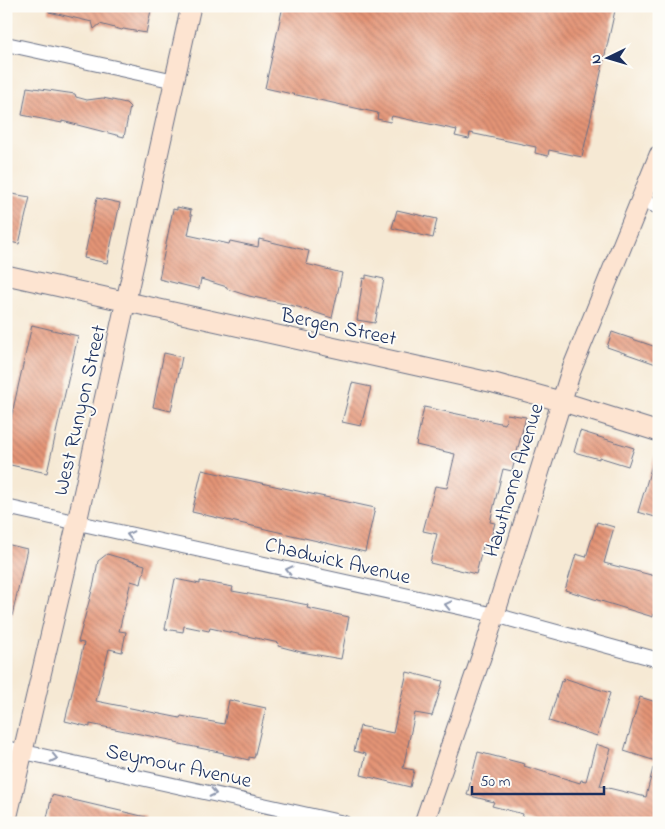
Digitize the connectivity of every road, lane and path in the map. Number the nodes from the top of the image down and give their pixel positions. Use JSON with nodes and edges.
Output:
{"nodes":[{"id":1,"x":192,"y":6,"type":"edge"},
{"id":2,"x":6,"y":44,"type":"edge"},
{"id":3,"x":174,"y":81,"type":"junction"},
{"id":4,"x":659,"y":155,"type":"edge"},
{"id":5,"x":650,"y":204,"type":"edge"},
{"id":6,"x":6,"y":275,"type":"edge"},
{"id":7,"x":126,"y":302,"type":"junction"},
{"id":8,"x":560,"y":402,"type":"junction"},
{"id":9,"x":659,"y":432,"type":"edge"},
{"id":10,"x":6,"y":507,"type":"edge"},
{"id":11,"x":77,"y":522,"type":"junction"},
{"id":12,"x":495,"y":615,"type":"junction"},
{"id":13,"x":659,"y":660,"type":"edge"},
{"id":14,"x":14,"y":749,"type":"edge"},
{"id":15,"x":6,"y":823,"type":"edge"},
{"id":16,"x":344,"y":823,"type":"edge"},
{"id":17,"x":424,"y":823,"type":"edge"}],
"edges":[{"from":1,"to":3,"type":"street","name":"West Runyon Street"},
{"from":2,"to":3,"type":"street"},
{"from":3,"to":7,"type":"street","name":"West Runyon Street"},
{"from":4,"to":5,"type":"street","name":"Hawthorne Avenue"},
{"from":5,"to":8,"type":"street","name":"Hawthorne Avenue"},
{"from":6,"to":7,"type":"street","name":"Bergen Street"},
{"from":7,"to":8,"type":"street","name":"Bergen Street"},
{"from":7,"to":11,"type":"street","name":"West Runyon Street"},
{"from":8,"to":9,"type":"street","name":"Bergen Street"},
{"from":8,"to":12,"type":"street","name":"Hawthorne Avenue"},
{"from":10,"to":11,"type":"street","name":"Chadwick Avenue"},
{"from":12,"to":11,"type":"street","name":"Chadwick Avenue","one_way":true},
{"from":11,"to":14,"type":"street","name":"West Runyon Street"},
{"from":12,"to":13,"type":"street","name":"Chadwick Avenue"},
{"from":12,"to":17,"type":"street","name":"Hawthorne Avenue"},
{"from":14,"to":15,"type":"street","name":"West Runyon Street"},
{"from":14,"to":16,"type":"street","name":"Seymour Avenue","one_way":true}]}
